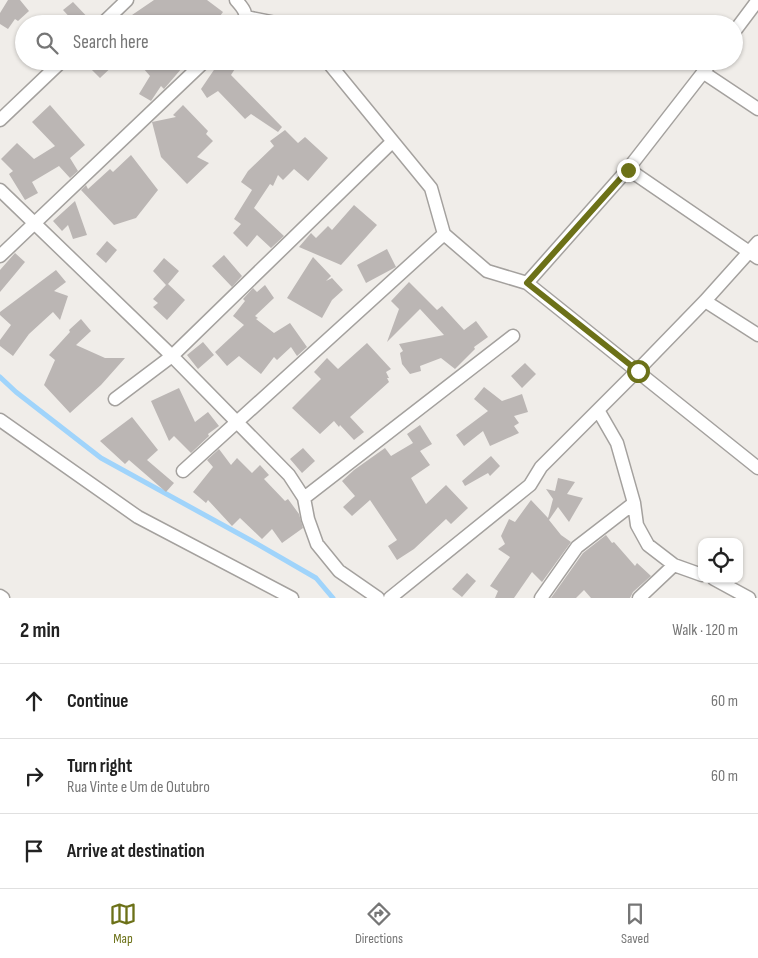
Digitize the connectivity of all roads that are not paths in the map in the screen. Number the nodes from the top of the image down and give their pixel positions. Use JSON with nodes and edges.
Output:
{"nodes":[{"id":1,"x":126,"y":0,"type":"edge"},
{"id":2,"x":236,"y":0,"type":"edge"},
{"id":3,"x":758,"y":0,"type":"edge"},
{"id":4,"x":111,"y":15,"type":"edge"},
{"id":5,"x":245,"y":15,"type":"edge"},
{"id":6,"x":743,"y":20,"type":"edge"},
{"id":7,"x":53,"y":70,"type":"edge"},
{"id":8,"x":196,"y":70,"type":"edge"},
{"id":9,"x":334,"y":70,"type":"edge"},
{"id":10,"x":706,"y":70,"type":"edge"},
{"id":11,"x":704,"y":73,"type":"junction"},
{"id":12,"x":758,"y":109,"type":"edge"},
{"id":13,"x":0,"y":120,"type":"edge"},
{"id":14,"x":392,"y":142,"type":"junction"},
{"id":15,"x":628,"y":170,"type":"junction"},
{"id":16,"x":0,"y":190,"type":"edge"},
{"id":17,"x":34,"y":223,"type":"junction"},
{"id":18,"x":444,"y":234,"type":"junction"},
{"id":19,"x":758,"y":242,"type":"edge"},
{"id":20,"x":753,"y":255,"type":"edge"},
{"id":21,"x":0,"y":256,"type":"edge"},
{"id":22,"x":527,"y":283,"type":"junction"},
{"id":23,"x":704,"y":301,"type":"junction"},
{"id":24,"x":513,"y":336,"type":"dead end"},
{"id":25,"x":758,"y":336,"type":"edge"},
{"id":26,"x":172,"y":356,"type":"junction"},
{"id":27,"x":638,"y":371,"type":"junction"},
{"id":28,"x":116,"y":400,"type":"dead end"},
{"id":29,"x":598,"y":410,"type":"junction"},
{"id":30,"x":237,"y":423,"type":"junction"},
{"id":31,"x":2,"y":425,"type":"edge"},
{"id":32,"x":758,"y":468,"type":"edge"},
{"id":33,"x":183,"y":471,"type":"dead end"},
{"id":34,"x":304,"y":498,"type":"junction"},
{"id":35,"x":634,"y":503,"type":"junction"},
{"id":36,"x":674,"y":565,"type":"junction"},
{"id":37,"x":698,"y":574,"type":"edge"},
{"id":38,"x":721,"y":583,"type":"edge"},
{"id":39,"x":292,"y":598,"type":"edge"},
{"id":40,"x":378,"y":598,"type":"edge"},
{"id":41,"x":390,"y":598,"type":"edge"},
{"id":42,"x":541,"y":598,"type":"edge"},
{"id":43,"x":639,"y":598,"type":"edge"},
{"id":44,"x":749,"y":598,"type":"edge"}],
"edges":[{"from":1,"to":4,"type":"street"},
{"from":2,"to":5,"type":"street"},
{"from":3,"to":6,"type":"street"},
{"from":7,"to":13,"type":"street"},
{"from":8,"to":17,"type":"street"},
{"from":9,"to":14,"type":"street"},
{"from":10,"to":11,"type":"street"},
{"from":11,"to":12,"type":"street"},
{"from":11,"to":15,"type":"street"},
{"from":14,"to":18,"type":"street"},
{"from":14,"to":26,"type":"street"},
{"from":15,"to":20,"type":"street"},
{"from":15,"to":22,"type":"street"},
{"from":16,"to":17,"type":"street"},
{"from":17,"to":21,"type":"street"},
{"from":17,"to":26,"type":"street"},
{"from":18,"to":22,"type":"street"},
{"from":18,"to":30,"type":"street"},
{"from":19,"to":20,"type":"street"},
{"from":20,"to":23,"type":"street"},
{"from":22,"to":27,"type":"street"},
{"from":23,"to":25,"type":"street"},
{"from":23,"to":27,"type":"street"},
{"from":24,"to":34,"type":"street"},
{"from":26,"to":28,"type":"street"},
{"from":26,"to":30,"type":"street"},
{"from":27,"to":29,"type":"street"},
{"from":27,"to":32,"type":"street"},
{"from":29,"to":35,"type":"street"},
{"from":29,"to":41,"type":"street"},
{"from":30,"to":33,"type":"street"},
{"from":30,"to":34,"type":"street"},
{"from":31,"to":39,"type":"street"},
{"from":34,"to":40,"type":"street"},
{"from":35,"to":36,"type":"street"},
{"from":35,"to":42,"type":"street"},
{"from":36,"to":37,"type":"street"},
{"from":36,"to":43,"type":"street"},
{"from":38,"to":44,"type":"street"}]}
